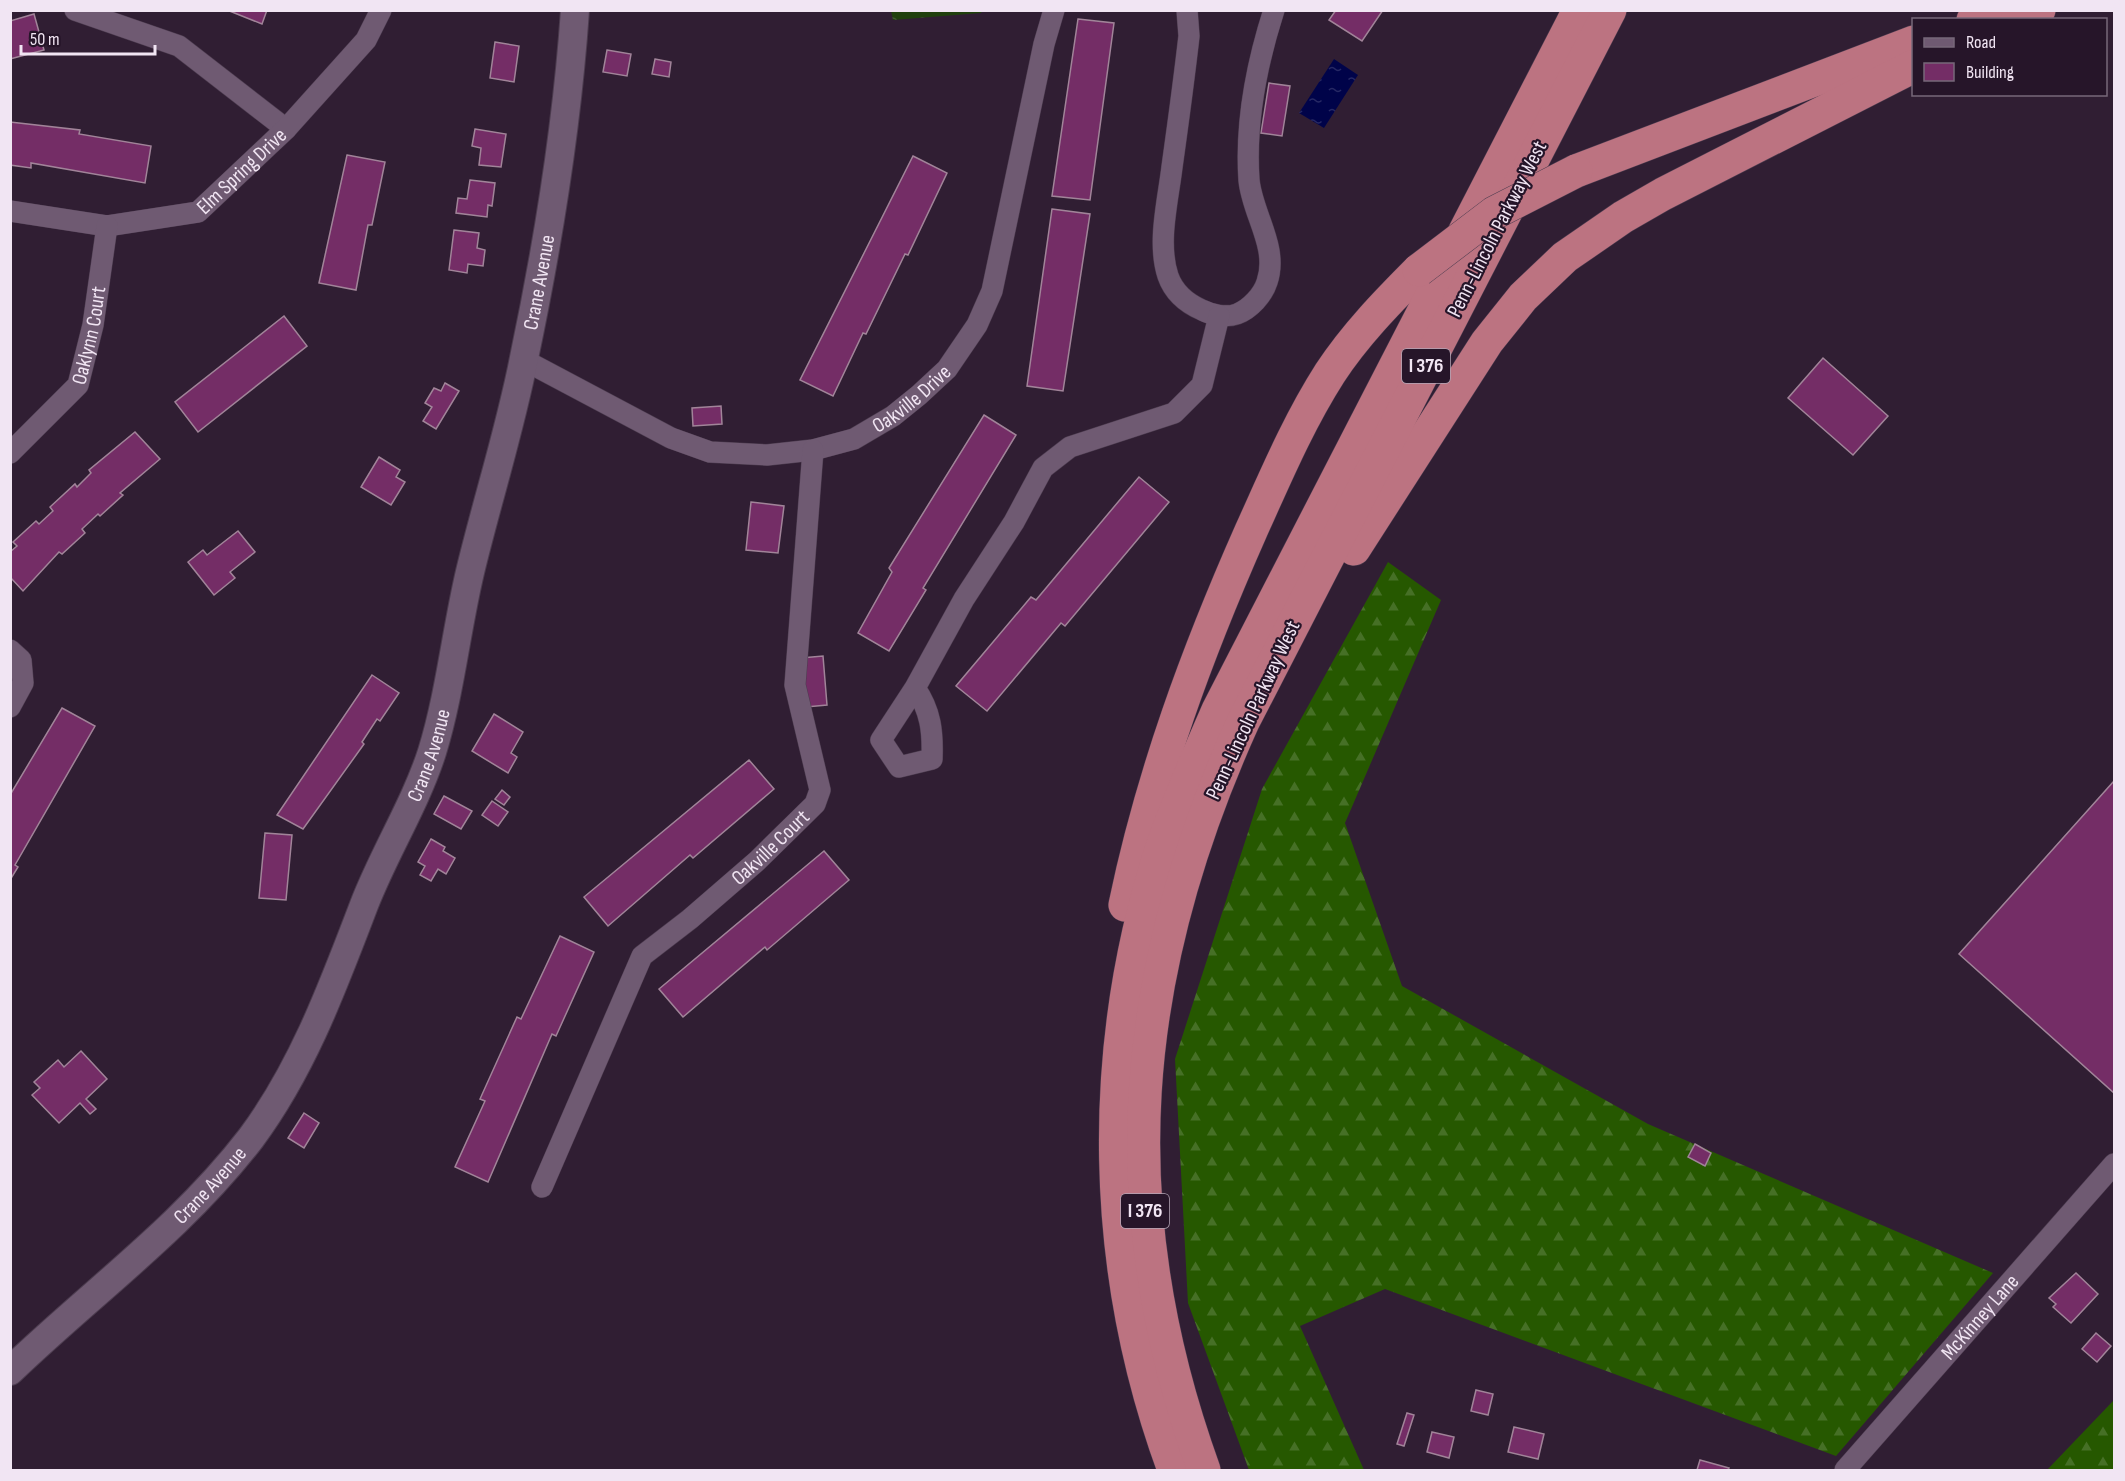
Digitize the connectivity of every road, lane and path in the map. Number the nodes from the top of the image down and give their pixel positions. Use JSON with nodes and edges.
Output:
{"nodes":[{"id":1,"x":75,"y":10,"type":"edge"},
{"id":2,"x":381,"y":10,"type":"edge"},
{"id":3,"x":575,"y":10,"type":"edge"},
{"id":4,"x":1054,"y":10,"type":"edge"},
{"id":5,"x":1187,"y":10,"type":"edge"},
{"id":6,"x":1274,"y":10,"type":"edge"},
{"id":7,"x":1579,"y":10,"type":"edge"},
{"id":8,"x":1610,"y":10,"type":"edge"},
{"id":9,"x":1996,"y":10,"type":"edge"},
{"id":10,"x":2039,"y":10,"type":"edge"},
{"id":11,"x":1978,"y":18,"type":"edge"},
{"id":12,"x":2021,"y":18,"type":"edge"},
{"id":13,"x":1912,"y":43,"type":"edge"},
{"id":14,"x":1912,"y":67,"type":"edge"},
{"id":15,"x":286,"y":129,"type":"junction"},
{"id":16,"x":10,"y":211,"type":"edge"},
{"id":17,"x":107,"y":226,"type":"junction"},
{"id":18,"x":1219,"y":316,"type":"junction"},
{"id":19,"x":524,"y":360,"type":"junction"},
{"id":20,"x":813,"y":450,"type":"junction"},
{"id":21,"x":10,"y":453,"type":"edge"},
{"id":22,"x":10,"y":650,"type":"edge"},
{"id":23,"x":915,"y":688,"type":"dead end"},
{"id":24,"x":10,"y":707,"type":"edge"},
{"id":25,"x":1243,"y":722,"type":"junction"},
{"id":26,"x":1115,"y":1128,"type":"junction"},
{"id":27,"x":2115,"y":1164,"type":"edge"},
{"id":28,"x":542,"y":1187,"type":"dead end"},
{"id":29,"x":10,"y":1371,"type":"edge"},
{"id":30,"x":1174,"y":1470,"type":"edge"},
{"id":31,"x":1204,"y":1470,"type":"edge"},
{"id":32,"x":1845,"y":1470,"type":"edge"}],
"edges":[{"from":1,"to":15,"type":"street"},
{"from":2,"to":15,"type":"street","name":"Elm Spring Drive"},
{"from":3,"to":19,"type":"street","name":"Crane Avenue"},
{"from":4,"to":20,"type":"street","name":"Oakville Drive"},
{"from":5,"to":18,"type":"street"},
{"from":6,"to":18,"type":"street"},
{"from":7,"to":26,"type":"highway","name":"Penn-Lincoln Parkway West","number":"I 376"},
{"from":8,"to":25,"type":"highway","name":"Penn-Lincoln Parkway West","number":"I 376"},
{"from":9,"to":11,"type":"highway"},
{"from":10,"to":12,"type":"highway"},
{"from":13,"to":26,"type":"highway","bridge":true},
{"from":14,"to":25,"type":"highway"},
{"from":15,"to":17,"type":"street","name":"Elm Spring Drive"},
{"from":16,"to":17,"type":"street","name":"Elm Spring Drive"},
{"from":17,"to":21,"type":"street","name":"Oaklynn Court"},
{"from":18,"to":23,"type":"street"},
{"from":19,"to":20,"type":"street","name":"Oakville Drive"},
{"from":19,"to":29,"type":"street","name":"Crane Avenue"},
{"from":20,"to":28,"type":"street","name":"Oakville Court"},
{"from":22,"to":24,"type":"street"},
{"from":25,"to":31,"type":"highway","name":"Penn-Lincoln Parkway West","number":"I 376"},
{"from":26,"to":30,"type":"highway","name":"Penn-Lincoln Parkway West","number":"I 376"},
{"from":27,"to":32,"type":"street","name":"McKinney Lane"}]}
